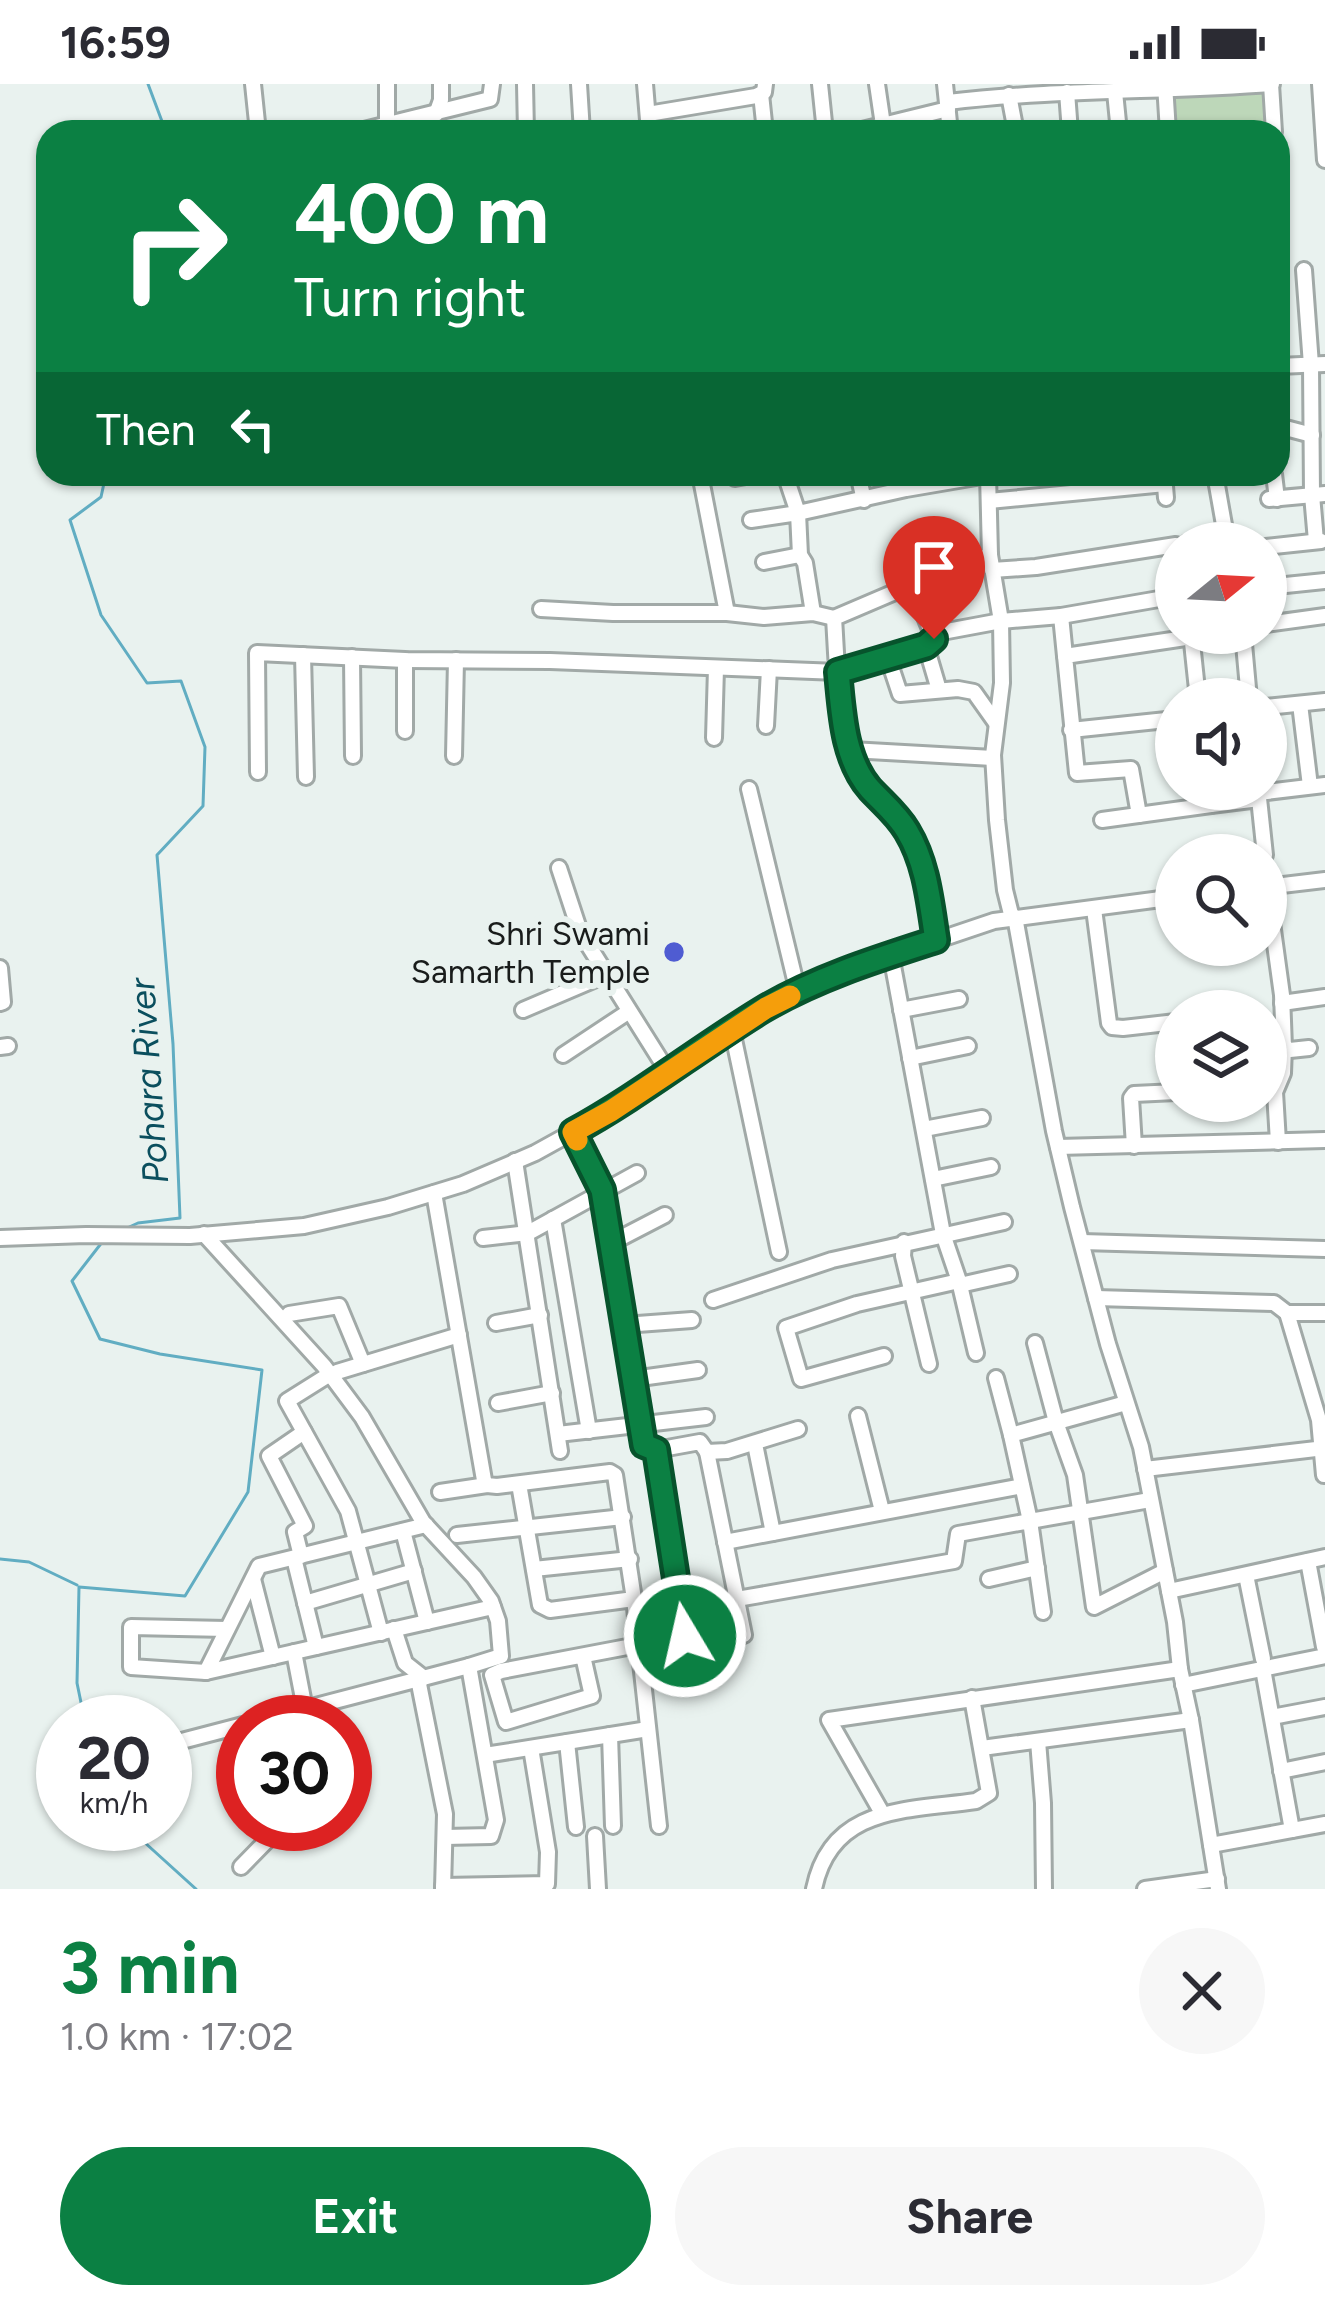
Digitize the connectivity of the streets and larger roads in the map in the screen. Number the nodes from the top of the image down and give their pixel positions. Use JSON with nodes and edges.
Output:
{"nodes":[{"id":1,"x":253,"y":84,"type":"edge"},
{"id":2,"x":387,"y":84,"type":"edge"},
{"id":3,"x":441,"y":84,"type":"edge"},
{"id":4,"x":492,"y":84,"type":"edge"},
{"id":5,"x":525,"y":84,"type":"edge"},
{"id":6,"x":580,"y":84,"type":"edge"},
{"id":7,"x":646,"y":84,"type":"edge"},
{"id":8,"x":820,"y":84,"type":"edge"},
{"id":9,"x":877,"y":84,"type":"edge"},
{"id":10,"x":945,"y":84,"type":"edge"},
{"id":11,"x":1272,"y":84,"type":"edge"},
{"id":12,"x":1320,"y":84,"type":"edge"},
{"id":13,"x":1165,"y":86,"type":"edge"},
{"id":14,"x":762,"y":89,"type":"edge"},
{"id":15,"x":1067,"y":92,"type":"junction"},
{"id":16,"x":1115,"y":92,"type":"junction"},
{"id":17,"x":1010,"y":95,"type":"junction"},
{"id":18,"x":948,"y":106,"type":"junction"},
{"id":19,"x":436,"y":114,"type":"junction"},
{"id":20,"x":648,"y":114,"type":"junction"},
{"id":21,"x":258,"y":120,"type":"edge"},
{"id":22,"x":387,"y":120,"type":"edge"},
{"id":23,"x":415,"y":120,"type":"edge"},
{"id":24,"x":526,"y":120,"type":"edge"},
{"id":25,"x":582,"y":120,"type":"edge"},
{"id":26,"x":648,"y":120,"type":"edge"},
{"id":27,"x":764,"y":120,"type":"edge"},
{"id":28,"x":824,"y":120,"type":"edge"},
{"id":29,"x":882,"y":120,"type":"edge"},
{"id":30,"x":900,"y":120,"type":"edge"},
{"id":31,"x":949,"y":120,"type":"edge"},
{"id":32,"x":1014,"y":120,"type":"edge"},
{"id":33,"x":1069,"y":120,"type":"edge"},
{"id":34,"x":1118,"y":120,"type":"edge"},
{"id":35,"x":1167,"y":120,"type":"edge"},
{"id":36,"x":1274,"y":120,"type":"edge"},
{"id":37,"x":1325,"y":160,"type":"edge"},
{"id":38,"x":1304,"y":270,"type":"dead end"},
{"id":39,"x":1318,"y":365,"type":"edge"},
{"id":40,"x":1290,"y":431,"type":"edge"},
{"id":41,"x":1312,"y":435,"type":"junction"},
{"id":42,"x":702,"y":486,"type":"edge"},
{"id":43,"x":789,"y":486,"type":"edge"},
{"id":44,"x":861,"y":486,"type":"edge"},
{"id":45,"x":903,"y":486,"type":"edge"},
{"id":46,"x":988,"y":486,"type":"edge"},
{"id":47,"x":1154,"y":486,"type":"edge"},
{"id":48,"x":1218,"y":486,"type":"edge"},
{"id":49,"x":1274,"y":486,"type":"edge"},
{"id":50,"x":1318,"y":495,"type":"edge"},
{"id":51,"x":864,"y":500,"type":"junction"},
{"id":52,"x":988,"y":501,"type":"junction"},
{"id":53,"x":798,"y":513,"type":"junction"},
{"id":54,"x":751,"y":520,"type":"dead end"},
{"id":55,"x":1226,"y":522,"type":"edge"},
{"id":56,"x":1321,"y":541,"type":"edge"},
{"id":57,"x":1287,"y":545,"type":"edge"},
{"id":58,"x":1155,"y":548,"type":"edge"},
{"id":59,"x":800,"y":555,"type":"junction"},
{"id":60,"x":764,"y":562,"type":"dead end"},
{"id":61,"x":991,"y":563,"type":"junction"},
{"id":62,"x":1325,"y":581,"type":"edge"},
{"id":63,"x":912,"y":585,"type":"junction"},
{"id":64,"x":1287,"y":585,"type":"edge"},
{"id":65,"x":1155,"y":600,"type":"edge"},
{"id":66,"x":541,"y":610,"type":"dead end"},
{"id":67,"x":727,"y":613,"type":"junction"},
{"id":68,"x":813,"y":613,"type":"junction"},
{"id":69,"x":1061,"y":616,"type":"junction"},
{"id":70,"x":1325,"y":616,"type":"edge"},
{"id":71,"x":834,"y":618,"type":"junction"},
{"id":72,"x":1001,"y":621,"type":"junction"},
{"id":73,"x":1287,"y":621,"type":"edge"},
{"id":74,"x":1155,"y":641,"type":"edge"},
{"id":75,"x":930,"y":643,"type":"junction"},
{"id":76,"x":303,"y":655,"type":"junction"},
{"id":77,"x":1065,"y":656,"type":"junction"},
{"id":78,"x":352,"y":657,"type":"junction"},
{"id":79,"x":888,"y":658,"type":"junction"},
{"id":80,"x":405,"y":660,"type":"junction"},
{"id":81,"x":456,"y":660,"type":"junction"},
{"id":82,"x":716,"y":668,"type":"junction"},
{"id":83,"x":769,"y":669,"type":"junction"},
{"id":84,"x":838,"y":672,"type":"junction"},
{"id":85,"x":939,"y":690,"type":"junction"},
{"id":86,"x":1325,"y":701,"type":"edge"},
{"id":87,"x":1300,"y":704,"type":"junction"},
{"id":88,"x":1287,"y":705,"type":"edge"},
{"id":89,"x":1155,"y":721,"type":"edge"},
{"id":90,"x":996,"y":723,"type":"junction"},
{"id":91,"x":766,"y":726,"type":"dead end"},
{"id":92,"x":1071,"y":730,"type":"junction"},
{"id":93,"x":404,"y":731,"type":"dead end"},
{"id":94,"x":714,"y":738,"type":"dead end"},
{"id":95,"x":1325,"y":742,"type":"edge"},
{"id":96,"x":1306,"y":744,"type":"junction"},
{"id":97,"x":851,"y":750,"type":"junction"},
{"id":98,"x":353,"y":756,"type":"dead end"},
{"id":99,"x":454,"y":756,"type":"dead end"},
{"id":100,"x":993,"y":758,"type":"junction"},
{"id":101,"x":259,"y":772,"type":"dead end"},
{"id":102,"x":306,"y":777,"type":"dead end"},
{"id":103,"x":1318,"y":786,"type":"edge"},
{"id":104,"x":749,"y":789,"type":"dead end"},
{"id":105,"x":1287,"y":790,"type":"edge"},
{"id":106,"x":1158,"y":810,"type":"edge"},
{"id":107,"x":1138,"y":815,"type":"junction"},
{"id":108,"x":1102,"y":820,"type":"dead end"},
{"id":109,"x":559,"y":868,"type":"dead end"},
{"id":110,"x":1325,"y":880,"type":"edge"},
{"id":111,"x":1287,"y":884,"type":"edge"},
{"id":112,"x":1155,"y":901,"type":"edge"},
{"id":113,"x":1094,"y":909,"type":"junction"},
{"id":114,"x":1014,"y":918,"type":"junction"},
{"id":115,"x":936,"y":940,"type":"junction"},
{"id":116,"x":891,"y":955,"type":"junction"},
{"id":117,"x":0,"y":968,"type":"edge"},
{"id":118,"x":605,"y":975,"type":"junction"},
{"id":119,"x":798,"y":992,"type":"junction"},
{"id":120,"x":1325,"y":997,"type":"edge"},
{"id":121,"x":958,"y":999,"type":"dead end"},
{"id":122,"x":0,"y":1003,"type":"edge"},
{"id":123,"x":1287,"y":1006,"type":"edge"},
{"id":124,"x":523,"y":1010,"type":"dead end"},
{"id":125,"x":901,"y":1010,"type":"junction"},
{"id":126,"x":628,"y":1012,"type":"junction"},
{"id":127,"x":1155,"y":1024,"type":"edge"},
{"id":128,"x":732,"y":1030,"type":"junction"},
{"id":129,"x":968,"y":1046,"type":"dead end"},
{"id":130,"x":1309,"y":1048,"type":"dead end"},
{"id":131,"x":1287,"y":1049,"type":"edge"},
{"id":132,"x":563,"y":1055,"type":"dead end"},
{"id":133,"x":910,"y":1058,"type":"junction"},
{"id":134,"x":668,"y":1072,"type":"junction"},
{"id":135,"x":1155,"y":1093,"type":"edge"},
{"id":136,"x":982,"y":1118,"type":"dead end"},
{"id":137,"x":1275,"y":1122,"type":"edge"},
{"id":138,"x":924,"y":1129,"type":"junction"},
{"id":139,"x":573,"y":1132,"type":"junction"},
{"id":140,"x":1325,"y":1140,"type":"edge"},
{"id":141,"x":1278,"y":1142,"type":"junction"},
{"id":142,"x":1134,"y":1146,"type":"junction"},
{"id":143,"x":1058,"y":1147,"type":"junction"},
{"id":144,"x":515,"y":1161,"type":"junction"},
{"id":145,"x":992,"y":1167,"type":"dead end"},
{"id":146,"x":637,"y":1173,"type":"dead end"},
{"id":147,"x":933,"y":1179,"type":"junction"},
{"id":148,"x":434,"y":1192,"type":"junction"},
{"id":149,"x":602,"y":1192,"type":"junction"},
{"id":150,"x":665,"y":1215,"type":"dead end"},
{"id":151,"x":553,"y":1219,"type":"junction"},
{"id":152,"x":1004,"y":1222,"type":"dead end"},
{"id":153,"x":528,"y":1233,"type":"junction"},
{"id":154,"x":943,"y":1234,"type":"junction"},
{"id":155,"x":197,"y":1235,"type":"junction"},
{"id":156,"x":0,"y":1238,"type":"edge"},
{"id":157,"x":483,"y":1238,"type":"dead end"},
{"id":158,"x":904,"y":1242,"type":"junction"},
{"id":159,"x":1082,"y":1242,"type":"junction"},
{"id":160,"x":611,"y":1243,"type":"junction"},
{"id":161,"x":1325,"y":1249,"type":"edge"},
{"id":162,"x":779,"y":1252,"type":"dead end"},
{"id":163,"x":1009,"y":1274,"type":"dead end"},
{"id":164,"x":959,"y":1283,"type":"junction"},
{"id":165,"x":911,"y":1292,"type":"junction"},
{"id":166,"x":1096,"y":1298,"type":"junction"},
{"id":167,"x":713,"y":1300,"type":"dead end"},
{"id":168,"x":1287,"y":1313,"type":"junction"},
{"id":169,"x":1325,"y":1313,"type":"edge"},
{"id":170,"x":289,"y":1314,"type":"dead end"},
{"id":171,"x":540,"y":1315,"type":"junction"},
{"id":172,"x":692,"y":1321,"type":"dead end"},
{"id":173,"x":496,"y":1323,"type":"dead end"},
{"id":174,"x":624,"y":1325,"type":"junction"},
{"id":175,"x":459,"y":1335,"type":"junction"},
{"id":176,"x":1035,"y":1343,"type":"dead end"},
{"id":177,"x":976,"y":1353,"type":"dead end"},
{"id":178,"x":884,"y":1356,"type":"dead end"},
{"id":179,"x":362,"y":1364,"type":"junction"},
{"id":180,"x":928,"y":1364,"type":"dead end"},
{"id":181,"x":698,"y":1370,"type":"dead end"},
{"id":182,"x":334,"y":1373,"type":"junction"},
{"id":183,"x":996,"y":1378,"type":"dead end"},
{"id":184,"x":633,"y":1379,"type":"junction"},
{"id":185,"x":552,"y":1393,"type":"junction"},
{"id":186,"x":498,"y":1403,"type":"dead end"},
{"id":187,"x":1126,"y":1403,"type":"junction"},
{"id":188,"x":858,"y":1416,"type":"dead end"},
{"id":189,"x":706,"y":1417,"type":"dead end"},
{"id":190,"x":1056,"y":1422,"type":"junction"},
{"id":191,"x":640,"y":1424,"type":"junction"},
{"id":192,"x":797,"y":1429,"type":"dead end"},
{"id":193,"x":589,"y":1431,"type":"junction"},
{"id":194,"x":304,"y":1432,"type":"junction"},
{"id":195,"x":558,"y":1434,"type":"junction"},
{"id":196,"x":1011,"y":1435,"type":"junction"},
{"id":197,"x":755,"y":1444,"type":"junction"},
{"id":198,"x":1324,"y":1449,"type":"edge"},
{"id":199,"x":656,"y":1450,"type":"junction"},
{"id":200,"x":560,"y":1451,"type":"dead end"},
{"id":201,"x":707,"y":1452,"type":"junction"},
{"id":202,"x":1145,"y":1469,"type":"junction"},
{"id":203,"x":1324,"y":1475,"type":"edge"},
{"id":204,"x":519,"y":1484,"type":"junction"},
{"id":205,"x":487,"y":1485,"type":"junction"},
{"id":206,"x":1022,"y":1486,"type":"junction"},
{"id":207,"x":440,"y":1492,"type":"dead end"},
{"id":208,"x":1150,"y":1501,"type":"junction"},
{"id":209,"x":882,"y":1511,"type":"junction"},
{"id":210,"x":1080,"y":1513,"type":"junction"},
{"id":211,"x":623,"y":1517,"type":"junction"},
{"id":212,"x":1030,"y":1521,"type":"junction"},
{"id":213,"x":426,"y":1525,"type":"junction"},
{"id":214,"x":526,"y":1526,"type":"junction"},
{"id":215,"x":404,"y":1531,"type":"junction"},
{"id":216,"x":773,"y":1533,"type":"junction"},
{"id":217,"x":457,"y":1535,"type":"dead end"},
{"id":218,"x":357,"y":1542,"type":"junction"},
{"id":219,"x":725,"y":1542,"type":"junction"},
{"id":220,"x":297,"y":1557,"type":"junction"},
{"id":221,"x":1325,"y":1557,"type":"edge"},
{"id":222,"x":630,"y":1559,"type":"junction"},
{"id":223,"x":1308,"y":1561,"type":"junction"},
{"id":224,"x":1037,"y":1568,"type":"junction"},
{"id":225,"x":533,"y":1569,"type":"junction"},
{"id":226,"x":414,"y":1571,"type":"junction"},
{"id":227,"x":1165,"y":1571,"type":"junction"},
{"id":228,"x":1246,"y":1574,"type":"junction"},
{"id":229,"x":253,"y":1579,"type":"junction"},
{"id":230,"x":989,"y":1579,"type":"dead end"},
{"id":231,"x":368,"y":1584,"type":"junction"},
{"id":232,"x":1169,"y":1591,"type":"junction"},
{"id":233,"x":634,"y":1599,"type":"junction"},
{"id":234,"x":737,"y":1599,"type":"junction"},
{"id":235,"x":305,"y":1603,"type":"junction"},
{"id":236,"x":493,"y":1607,"type":"junction"},
{"id":237,"x":1043,"y":1612,"type":"dead end"},
{"id":238,"x":427,"y":1622,"type":"junction"},
{"id":239,"x":227,"y":1629,"type":"junction"},
{"id":240,"x":387,"y":1631,"type":"junction"},
{"id":241,"x":745,"y":1635,"type":"dead end"},
{"id":242,"x":639,"y":1645,"type":"junction"},
{"id":243,"x":316,"y":1647,"type":"junction"},
{"id":244,"x":1324,"y":1647,"type":"edge"},
{"id":245,"x":294,"y":1652,"type":"junction"},
{"id":246,"x":583,"y":1656,"type":"junction"},
{"id":247,"x":1325,"y":1656,"type":"edge"},
{"id":248,"x":273,"y":1657,"type":"junction"},
{"id":249,"x":501,"y":1664,"type":"junction"},
{"id":250,"x":1263,"y":1664,"type":"junction"},
{"id":251,"x":469,"y":1666,"type":"junction"},
{"id":252,"x":206,"y":1672,"type":"junction"},
{"id":253,"x":1181,"y":1677,"type":"junction"},
{"id":254,"x":421,"y":1679,"type":"junction"},
{"id":255,"x":301,"y":1695,"type":"edge"},
{"id":256,"x":369,"y":1695,"type":"edge"},
{"id":257,"x":972,"y":1699,"type":"junction"},
{"id":258,"x":1325,"y":1707,"type":"edge"},
{"id":259,"x":1272,"y":1717,"type":"junction"},
{"id":260,"x":1191,"y":1720,"type":"junction"},
{"id":261,"x":648,"y":1729,"type":"junction"},
{"id":262,"x":610,"y":1735,"type":"junction"},
{"id":263,"x":1038,"y":1741,"type":"junction"},
{"id":264,"x":567,"y":1742,"type":"junction"},
{"id":265,"x":531,"y":1748,"type":"junction"},
{"id":266,"x":982,"y":1748,"type":"junction"},
{"id":267,"x":484,"y":1755,"type":"junction"},
{"id":268,"x":1325,"y":1762,"type":"edge"},
{"id":269,"x":1281,"y":1771,"type":"junction"},
{"id":270,"x":882,"y":1813,"type":"junction"},
{"id":271,"x":1325,"y":1824,"type":"edge"},
{"id":272,"x":613,"y":1826,"type":"dead end"},
{"id":273,"x":659,"y":1826,"type":"dead end"},
{"id":274,"x":576,"y":1827,"type":"dead end"},
{"id":275,"x":1292,"y":1830,"type":"junction"},
{"id":276,"x":595,"y":1836,"type":"dead end"},
{"id":277,"x":445,"y":1837,"type":"junction"},
{"id":278,"x":1211,"y":1845,"type":"junction"},
{"id":279,"x":257,"y":1851,"type":"edge"},
{"id":280,"x":241,"y":1867,"type":"dead end"},
{"id":281,"x":1218,"y":1884,"type":"edge"},
{"id":282,"x":443,"y":1887,"type":"edge"},
{"id":283,"x":598,"y":1889,"type":"edge"},
{"id":284,"x":814,"y":1889,"type":"edge"},
{"id":285,"x":1044,"y":1889,"type":"edge"},
{"id":286,"x":1145,"y":1889,"type":"edge"}],
"edges":[{"from":1,"to":21,"type":"street"},
{"from":2,"to":22,"type":"street"},
{"from":3,"to":19,"type":"street"},
{"from":4,"to":19,"type":"street"},
{"from":5,"to":24,"type":"street"},
{"from":6,"to":25,"type":"street"},
{"from":7,"to":20,"type":"street"},
{"from":8,"to":28,"type":"street"},
{"from":9,"to":29,"type":"street"},
{"from":10,"to":18,"type":"street"},
{"from":11,"to":13,"type":"street"},
{"from":11,"to":36,"type":"street"},
{"from":12,"to":37,"type":"street"},
{"from":13,"to":16,"type":"street"},
{"from":13,"to":35,"type":"street"},
{"from":14,"to":20,"type":"street"},
{"from":14,"to":27,"type":"street"},
{"from":15,"to":16,"type":"street"},
{"from":15,"to":17,"type":"street"},
{"from":15,"to":33,"type":"street"},
{"from":16,"to":34,"type":"street"},
{"from":17,"to":18,"type":"street"},
{"from":17,"to":32,"type":"street"},
{"from":18,"to":30,"type":"street"},
{"from":18,"to":31,"type":"street"},
{"from":19,"to":23,"type":"street"},
{"from":20,"to":26,"type":"street"},
{"from":38,"to":39,"type":"street"},
{"from":39,"to":41,"type":"street"},
{"from":40,"to":41,"type":"street"},
{"from":41,"to":50,"type":"street"},
{"from":42,"to":67,"type":"street"},
{"from":43,"to":53,"type":"street"},
{"from":44,"to":51,"type":"street"},
{"from":45,"to":51,"type":"street"},
{"from":46,"to":52,"type":"street"},
{"from":47,"to":52,"type":"street"},
{"from":48,"to":55,"type":"street"},
{"from":49,"to":50,"type":"street"},
{"from":50,"to":56,"type":"street"},
{"from":51,"to":53,"type":"street"},
{"from":52,"to":61,"type":"street"},
{"from":53,"to":54,"type":"street"},
{"from":53,"to":59,"type":"street"},
{"from":56,"to":57,"type":"street"},
{"from":58,"to":61,"type":"street"},
{"from":59,"to":60,"type":"street"},
{"from":59,"to":68,"type":"street"},
{"from":61,"to":63,"type":"street"},
{"from":61,"to":72,"type":"street"},
{"from":62,"to":64,"type":"street"},
{"from":63,"to":71,"type":"street"},
{"from":63,"to":75,"type":"street"},
{"from":65,"to":69,"type":"street"},
{"from":66,"to":67,"type":"street"},
{"from":67,"to":68,"type":"street"},
{"from":68,"to":71,"type":"street"},
{"from":69,"to":72,"type":"street"},
{"from":69,"to":77,"type":"street"},
{"from":70,"to":73,"type":"street"},
{"from":71,"to":84,"type":"street"},
{"from":72,"to":75,"type":"street"},
{"from":72,"to":90,"type":"street"},
{"from":74,"to":77,"type":"street"},
{"from":75,"to":79,"type":"street"},
{"from":75,"to":85,"type":"street"},
{"from":76,"to":78,"type":"street"},
{"from":76,"to":101,"type":"street"},
{"from":76,"to":102,"type":"street"},
{"from":77,"to":92,"type":"street"},
{"from":78,"to":80,"type":"street"},
{"from":78,"to":98,"type":"street"},
{"from":79,"to":84,"type":"street"},
{"from":79,"to":85,"type":"street"},
{"from":80,"to":81,"type":"street"},
{"from":80,"to":93,"type":"street"},
{"from":81,"to":82,"type":"street"},
{"from":81,"to":99,"type":"street"},
{"from":82,"to":83,"type":"street"},
{"from":82,"to":94,"type":"street"},
{"from":83,"to":84,"type":"street"},
{"from":83,"to":91,"type":"street"},
{"from":84,"to":97,"type":"street"},
{"from":85,"to":90,"type":"street"},
{"from":86,"to":87,"type":"street"},
{"from":87,"to":88,"type":"street"},
{"from":87,"to":96,"type":"street"},
{"from":89,"to":92,"type":"street"},
{"from":90,"to":100,"type":"street"},
{"from":92,"to":107,"type":"street"},
{"from":95,"to":96,"type":"street"},
{"from":96,"to":103,"type":"street"},
{"from":97,"to":100,"type":"street"},
{"from":97,"to":115,"type":"street"},
{"from":100,"to":114,"type":"street"},
{"from":103,"to":105,"type":"street"},
{"from":104,"to":119,"type":"street"},
{"from":106,"to":107,"type":"street"},
{"from":107,"to":108,"type":"street"},
{"from":109,"to":118,"type":"street"},
{"from":110,"to":111,"type":"street"},
{"from":112,"to":113,"type":"street"},
{"from":113,"to":114,"type":"street"},
{"from":113,"to":127,"type":"street"},
{"from":114,"to":115,"type":"street"},
{"from":114,"to":143,"type":"street"},
{"from":115,"to":116,"type":"street"},
{"from":116,"to":119,"type":"street"},
{"from":116,"to":125,"type":"street"},
{"from":117,"to":122,"type":"street"},
{"from":118,"to":124,"type":"street"},
{"from":118,"to":126,"type":"street"},
{"from":119,"to":128,"type":"street"},
{"from":120,"to":123,"type":"street"},
{"from":121,"to":125,"type":"street"},
{"from":125,"to":133,"type":"street"},
{"from":126,"to":132,"type":"street"},
{"from":126,"to":134,"type":"street"},
{"from":128,"to":134,"type":"street"},
{"from":128,"to":162,"type":"street"},
{"from":129,"to":133,"type":"street"},
{"from":130,"to":131,"type":"street"},
{"from":133,"to":138,"type":"street"},
{"from":134,"to":139,"type":"street"},
{"from":135,"to":142,"type":"street"},
{"from":136,"to":138,"type":"street"},
{"from":137,"to":141,"type":"street"},
{"from":138,"to":147,"type":"street"},
{"from":139,"to":144,"type":"street"},
{"from":139,"to":149,"type":"street"},
{"from":140,"to":141,"type":"street"},
{"from":141,"to":142,"type":"street"},
{"from":142,"to":143,"type":"street"},
{"from":143,"to":159,"type":"street"},
{"from":144,"to":148,"type":"street"},
{"from":144,"to":153,"type":"street"},
{"from":145,"to":147,"type":"street"},
{"from":146,"to":149,"type":"street"},
{"from":147,"to":154,"type":"street"},
{"from":148,"to":155,"type":"street"},
{"from":148,"to":175,"type":"street"},
{"from":149,"to":151,"type":"street"},
{"from":149,"to":160,"type":"street"},
{"from":150,"to":160,"type":"street"},
{"from":151,"to":153,"type":"street"},
{"from":151,"to":193,"type":"street"},
{"from":152,"to":154,"type":"street"},
{"from":153,"to":157,"type":"street"},
{"from":153,"to":171,"type":"street"},
{"from":154,"to":158,"type":"street"},
{"from":154,"to":164,"type":"street"},
{"from":155,"to":156,"type":"street"},
{"from":155,"to":182,"type":"street"},
{"from":158,"to":165,"type":"street"},
{"from":158,"to":167,"type":"street"},
{"from":159,"to":161,"type":"street"},
{"from":159,"to":166,"type":"street"},
{"from":160,"to":174,"type":"street"},
{"from":163,"to":164,"type":"street"},
{"from":164,"to":165,"type":"street"},
{"from":164,"to":177,"type":"street"},
{"from":165,"to":178,"type":"street"},
{"from":165,"to":180,"type":"street"},
{"from":166,"to":168,"type":"street"},
{"from":166,"to":187,"type":"street"},
{"from":168,"to":169,"type":"street"},
{"from":168,"to":198,"type":"street"},
{"from":170,"to":179,"type":"street"},
{"from":171,"to":173,"type":"street"},
{"from":171,"to":185,"type":"street"},
{"from":172,"to":174,"type":"street"},
{"from":174,"to":184,"type":"street"},
{"from":175,"to":179,"type":"street"},
{"from":175,"to":205,"type":"street"},
{"from":176,"to":190,"type":"street"},
{"from":179,"to":182,"type":"street"},
{"from":181,"to":184,"type":"street"},
{"from":182,"to":194,"type":"street"},
{"from":182,"to":213,"type":"street"},
{"from":183,"to":196,"type":"street"},
{"from":184,"to":191,"type":"street"},
{"from":185,"to":186,"type":"street"},
{"from":185,"to":195,"type":"street"},
{"from":187,"to":190,"type":"street"},
{"from":187,"to":202,"type":"street"},
{"from":188,"to":209,"type":"street"},
{"from":189,"to":191,"type":"street"},
{"from":190,"to":196,"type":"street"},
{"from":190,"to":210,"type":"street"},
{"from":191,"to":193,"type":"street"},
{"from":191,"to":199,"type":"street"},
{"from":192,"to":197,"type":"street"},
{"from":193,"to":195,"type":"street"},
{"from":194,"to":218,"type":"street"},
{"from":194,"to":220,"type":"street"},
{"from":195,"to":200,"type":"street"},
{"from":196,"to":206,"type":"street"},
{"from":197,"to":201,"type":"street"},
{"from":197,"to":216,"type":"street"},
{"from":198,"to":202,"type":"street"},
{"from":198,"to":203,"type":"street"},
{"from":199,"to":201,"type":"street"},
{"from":199,"to":242,"type":"street"},
{"from":201,"to":219,"type":"street"},
{"from":202,"to":208,"type":"street"},
{"from":204,"to":205,"type":"street"},
{"from":204,"to":211,"type":"street"},
{"from":204,"to":214,"type":"street"},
{"from":205,"to":207,"type":"street"},
{"from":206,"to":209,"type":"street"},
{"from":206,"to":212,"type":"street"},
{"from":208,"to":210,"type":"street"},
{"from":208,"to":227,"type":"street"},
{"from":209,"to":216,"type":"street"},
{"from":210,"to":212,"type":"street"},
{"from":210,"to":227,"type":"street"},
{"from":211,"to":214,"type":"street"},
{"from":211,"to":222,"type":"street"},
{"from":212,"to":224,"type":"street"},
{"from":212,"to":234,"type":"street"},
{"from":213,"to":215,"type":"street"},
{"from":213,"to":236,"type":"street"},
{"from":214,"to":217,"type":"street"},
{"from":214,"to":225,"type":"street"},
{"from":215,"to":218,"type":"street"},
{"from":215,"to":226,"type":"street"},
{"from":216,"to":219,"type":"street"},
{"from":218,"to":220,"type":"street"},
{"from":218,"to":231,"type":"street"},
{"from":219,"to":234,"type":"street"},
{"from":220,"to":229,"type":"street"},
{"from":220,"to":235,"type":"street"},
{"from":221,"to":223,"type":"street"},
{"from":222,"to":225,"type":"street"},
{"from":222,"to":233,"type":"street"},
{"from":223,"to":228,"type":"street"},
{"from":223,"to":244,"type":"street"},
{"from":224,"to":230,"type":"street"},
{"from":224,"to":237,"type":"street"},
{"from":225,"to":233,"type":"street"},
{"from":226,"to":231,"type":"street"},
{"from":226,"to":238,"type":"street"},
{"from":227,"to":232,"type":"street"},
{"from":228,"to":232,"type":"street"},
{"from":228,"to":250,"type":"street"},
{"from":229,"to":239,"type":"street"},
{"from":229,"to":248,"type":"street"},
{"from":231,"to":235,"type":"street"},
{"from":231,"to":240,"type":"street"},
{"from":232,"to":253,"type":"street"},
{"from":233,"to":242,"type":"street"},
{"from":234,"to":241,"type":"street"},
{"from":235,"to":243,"type":"street"},
{"from":236,"to":238,"type":"street"},
{"from":236,"to":249,"type":"street"},
{"from":238,"to":240,"type":"street"},
{"from":239,"to":252,"type":"street"},
{"from":239,"to":252,"type":"street"},
{"from":240,"to":243,"type":"street"},
{"from":240,"to":254,"type":"street"},
{"from":242,"to":246,"type":"street"},
{"from":242,"to":261,"type":"street"},
{"from":243,"to":245,"type":"street"},
{"from":245,"to":248,"type":"street"},
{"from":245,"to":255,"type":"street"},
{"from":246,"to":249,"type":"street"},
{"from":246,"to":249,"type":"street"},
{"from":247,"to":250,"type":"street"},
{"from":248,"to":252,"type":"street"},
{"from":249,"to":251,"type":"street"},
{"from":250,"to":253,"type":"street"},
{"from":250,"to":259,"type":"street"},
{"from":251,"to":254,"type":"street"},
{"from":251,"to":267,"type":"street"},
{"from":253,"to":257,"type":"street"},
{"from":253,"to":260,"type":"street"},
{"from":254,"to":256,"type":"street"},
{"from":254,"to":277,"type":"street"},
{"from":257,"to":266,"type":"street"},
{"from":257,"to":270,"type":"street"},
{"from":258,"to":259,"type":"street"},
{"from":259,"to":269,"type":"street"},
{"from":260,"to":263,"type":"street"},
{"from":260,"to":278,"type":"street"},
{"from":261,"to":262,"type":"street"},
{"from":261,"to":273,"type":"street"},
{"from":262,"to":264,"type":"street"},
{"from":262,"to":272,"type":"street"},
{"from":263,"to":266,"type":"street"},
{"from":263,"to":285,"type":"street"},
{"from":264,"to":265,"type":"street"},
{"from":264,"to":274,"type":"street"},
{"from":265,"to":267,"type":"street"},
{"from":265,"to":282,"type":"street"},
{"from":266,"to":270,"type":"street"},
{"from":267,"to":277,"type":"street"},
{"from":268,"to":269,"type":"street"},
{"from":269,"to":275,"type":"street"},
{"from":270,"to":284,"type":"street"},
{"from":271,"to":275,"type":"street"},
{"from":275,"to":278,"type":"street"},
{"from":276,"to":283,"type":"street"},
{"from":277,"to":282,"type":"street"},
{"from":278,"to":281,"type":"street"},
{"from":279,"to":280,"type":"street"},
{"from":281,"to":286,"type":"street"}]}
